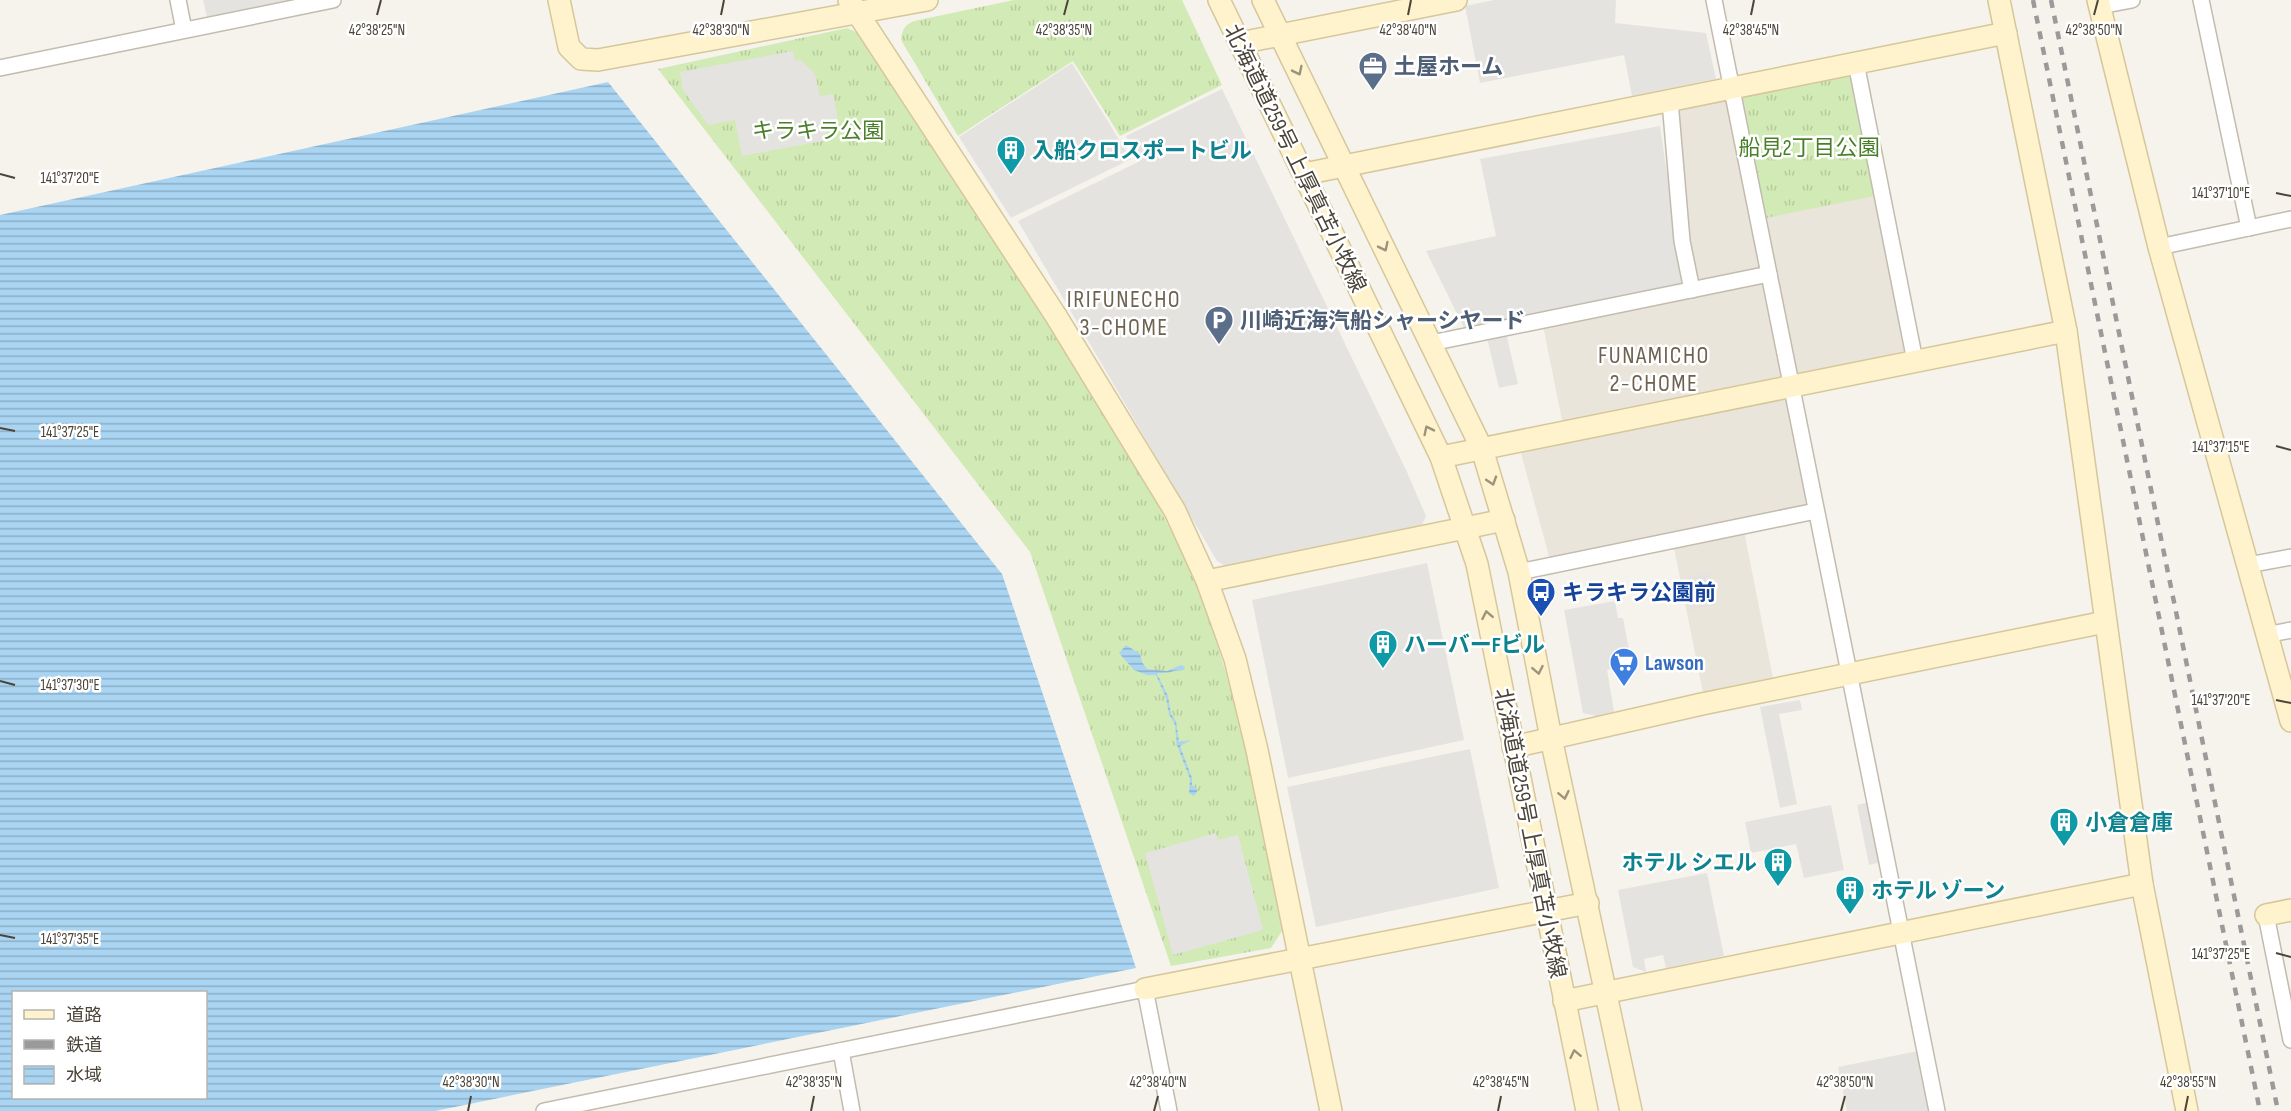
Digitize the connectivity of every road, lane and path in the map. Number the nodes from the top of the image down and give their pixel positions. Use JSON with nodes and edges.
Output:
{"nodes":[{"id":1,"x":178,"y":0,"type":"edge"},
{"id":2,"x":333,"y":0,"type":"edge"},
{"id":3,"x":559,"y":0,"type":"edge"},
{"id":4,"x":927,"y":0,"type":"edge"},
{"id":5,"x":1219,"y":0,"type":"edge"},
{"id":6,"x":1263,"y":0,"type":"edge"},
{"id":7,"x":1456,"y":0,"type":"edge"},
{"id":8,"x":1714,"y":0,"type":"edge"},
{"id":9,"x":1999,"y":0,"type":"edge"},
{"id":10,"x":2132,"y":0,"type":"edge"},
{"id":11,"x":2201,"y":0,"type":"edge"},
{"id":12,"x":2099,"y":3,"type":"edge"},
{"id":13,"x":853,"y":7,"type":"edge"},
{"id":14,"x":184,"y":30,"type":"junction"},
{"id":15,"x":2006,"y":33,"type":"junction"},
{"id":16,"x":1281,"y":34,"type":"junction"},
{"id":17,"x":1240,"y":43,"type":"junction"},
{"id":18,"x":1856,"y":63,"type":"junction"},
{"id":19,"x":0,"y":68,"type":"edge"},
{"id":20,"x":1731,"y":88,"type":"junction"},
{"id":21,"x":1670,"y":101,"type":"junction"},
{"id":22,"x":1344,"y":166,"type":"junction"},
{"id":23,"x":1304,"y":174,"type":"junction"},
{"id":24,"x":2291,"y":219,"type":"edge"},
{"id":25,"x":2249,"y":228,"type":"junction"},
{"id":26,"x":2158,"y":247,"type":"junction"},
{"id":27,"x":1769,"y":274,"type":"junction"},
{"id":28,"x":1692,"y":290,"type":"junction"},
{"id":29,"x":2066,"y":331,"type":"junction"},
{"id":30,"x":1431,"y":343,"type":"junction"},
{"id":31,"x":1915,"y":361,"type":"junction"},
{"id":32,"x":1791,"y":387,"type":"junction"},
{"id":33,"x":1482,"y":449,"type":"junction"},
{"id":34,"x":1441,"y":457,"type":"junction"},
{"id":35,"x":1816,"y":511,"type":"junction"},
{"id":36,"x":1504,"y":520,"type":"junction"},
{"id":37,"x":1466,"y":528,"type":"junction"},
{"id":38,"x":2291,"y":556,"type":"edge"},
{"id":39,"x":2248,"y":565,"type":"junction"},
{"id":40,"x":1519,"y":572,"type":"junction"},
{"id":41,"x":1207,"y":580,"type":"junction"},
{"id":42,"x":2105,"y":622,"type":"junction"},
{"id":43,"x":2291,"y":630,"type":"edge"},
{"id":44,"x":2266,"y":635,"type":"junction"},
{"id":45,"x":1849,"y":675,"type":"junction"},
{"id":46,"x":2291,"y":721,"type":"edge"},
{"id":47,"x":1551,"y":738,"type":"junction"},
{"id":48,"x":1513,"y":747,"type":"junction"},
{"id":49,"x":2142,"y":884,"type":"junction"},
{"id":50,"x":1588,"y":903,"type":"junction"},
{"id":51,"x":2291,"y":910,"type":"edge"},
{"id":52,"x":1545,"y":911,"type":"junction"},
{"id":53,"x":2266,"y":915,"type":"joint"},
{"id":54,"x":1901,"y":933,"type":"junction"},
{"id":55,"x":1300,"y":958,"type":"junction"},
{"id":56,"x":1145,"y":988,"type":"junction"},
{"id":57,"x":1607,"y":993,"type":"junction"},
{"id":58,"x":1564,"y":1002,"type":"junction"},
{"id":59,"x":2291,"y":1040,"type":"edge"},
{"id":60,"x":841,"y":1051,"type":"junction"},
{"id":61,"x":544,"y":1111,"type":"edge"},
{"id":62,"x":852,"y":1111,"type":"edge"},
{"id":63,"x":1169,"y":1111,"type":"edge"},
{"id":64,"x":1331,"y":1111,"type":"edge"},
{"id":65,"x":1587,"y":1111,"type":"edge"},
{"id":66,"x":1631,"y":1111,"type":"edge"},
{"id":67,"x":1937,"y":1111,"type":"edge"},
{"id":68,"x":2187,"y":1111,"type":"edge"}],
"edges":[{"from":1,"to":14,"type":"street"},
{"from":2,"to":14,"type":"street"},
{"from":3,"to":13,"type":"street"},
{"from":4,"to":13,"type":"street"},
{"from":5,"to":17,"type":"street","name":"北海道道259号 上厚真苫小牧線"},
{"from":6,"to":16,"type":"street","name":"北海道道259号 上厚真苫小牧線"},
{"from":7,"to":16,"type":"street"},
{"from":8,"to":20,"type":"street"},
{"from":9,"to":15,"type":"street"},
{"from":10,"to":12,"type":"street"},
{"from":11,"to":25,"type":"street"},
{"from":12,"to":26,"type":"street"},
{"from":13,"to":41,"type":"street"},
{"from":14,"to":19,"type":"street"},
{"from":15,"to":18,"type":"street"},
{"from":15,"to":29,"type":"street"},
{"from":16,"to":17,"type":"street"},
{"from":16,"to":22,"type":"street","name":"北海道道259号 上厚真苫小牧線","one_way":true},
{"from":17,"to":23,"type":"street","name":"北海道道259号 上厚真苫小牧線"},
{"from":18,"to":20,"type":"street"},
{"from":18,"to":31,"type":"street"},
{"from":20,"to":21,"type":"street"},
{"from":20,"to":27,"type":"street"},
{"from":21,"to":22,"type":"street"},
{"from":21,"to":28,"type":"street"},
{"from":22,"to":23,"type":"street"},
{"from":22,"to":30,"type":"street","name":"北海道道259号 上厚真苫小牧線","one_way":true},
{"from":34,"to":23,"type":"street","name":"北海道道259号 上厚真苫小牧線","one_way":true},
{"from":24,"to":25,"type":"street"},
{"from":25,"to":26,"type":"street"},
{"from":26,"to":39,"type":"street"},
{"from":27,"to":28,"type":"street"},
{"from":27,"to":32,"type":"street"},
{"from":28,"to":30,"type":"street"},
{"from":29,"to":31,"type":"street"},
{"from":29,"to":42,"type":"street"},
{"from":30,"to":33,"type":"street","name":"北海道道259号 上厚真苫小牧線"},
{"from":31,"to":32,"type":"street"},
{"from":32,"to":33,"type":"street"},
{"from":32,"to":35,"type":"street"},
{"from":33,"to":34,"type":"street"},
{"from":33,"to":36,"type":"street","name":"北海道道259号 上厚真苫小牧線","one_way":true},
{"from":34,"to":37,"type":"street","name":"北海道道259号 上厚真苫小牧線"},
{"from":35,"to":40,"type":"street"},
{"from":35,"to":45,"type":"street"},
{"from":36,"to":37,"type":"street"},
{"from":36,"to":40,"type":"street","name":"北海道道259号 上厚真苫小牧線"},
{"from":37,"to":41,"type":"street"},
{"from":48,"to":37,"type":"street","name":"北海道道259号 上厚真苫小牧線","one_way":true},
{"from":38,"to":39,"type":"street"},
{"from":39,"to":44,"type":"street"},
{"from":40,"to":47,"type":"street","name":"北海道道259号 上厚真苫小牧線","one_way":true},
{"from":41,"to":55,"type":"street"},
{"from":42,"to":45,"type":"street"},
{"from":42,"to":49,"type":"street"},
{"from":43,"to":44,"type":"street"},
{"from":44,"to":46,"type":"street"},
{"from":45,"to":47,"type":"street"},
{"from":45,"to":54,"type":"street"},
{"from":47,"to":48,"type":"street"},
{"from":47,"to":50,"type":"street","name":"北海道道259号 上厚真苫小牧線","one_way":true},
{"from":48,"to":52,"type":"street","name":"北海道道259号 上厚真苫小牧線"},
{"from":49,"to":54,"type":"street"},
{"from":49,"to":68,"type":"street"},
{"from":50,"to":52,"type":"street"},
{"from":50,"to":57,"type":"street","name":"北海道道259号 上厚真苫小牧線"},
{"from":51,"to":53,"type":"street"},
{"from":52,"to":55,"type":"street"},
{"from":52,"to":58,"type":"street","name":"北海道道259号 上厚真苫小牧線"},
{"from":53,"to":59,"type":"street"},
{"from":54,"to":57,"type":"street"},
{"from":54,"to":67,"type":"street"},
{"from":55,"to":56,"type":"street"},
{"from":55,"to":64,"type":"street"},
{"from":56,"to":60,"type":"street"},
{"from":56,"to":63,"type":"street"},
{"from":57,"to":58,"type":"street"},
{"from":57,"to":66,"type":"street","name":"北海道道259号 上厚真苫小牧線"},
{"from":65,"to":58,"type":"street","name":"北海道道259号 上厚真苫小牧線","one_way":true},
{"from":60,"to":61,"type":"street"},
{"from":60,"to":62,"type":"street"}]}
